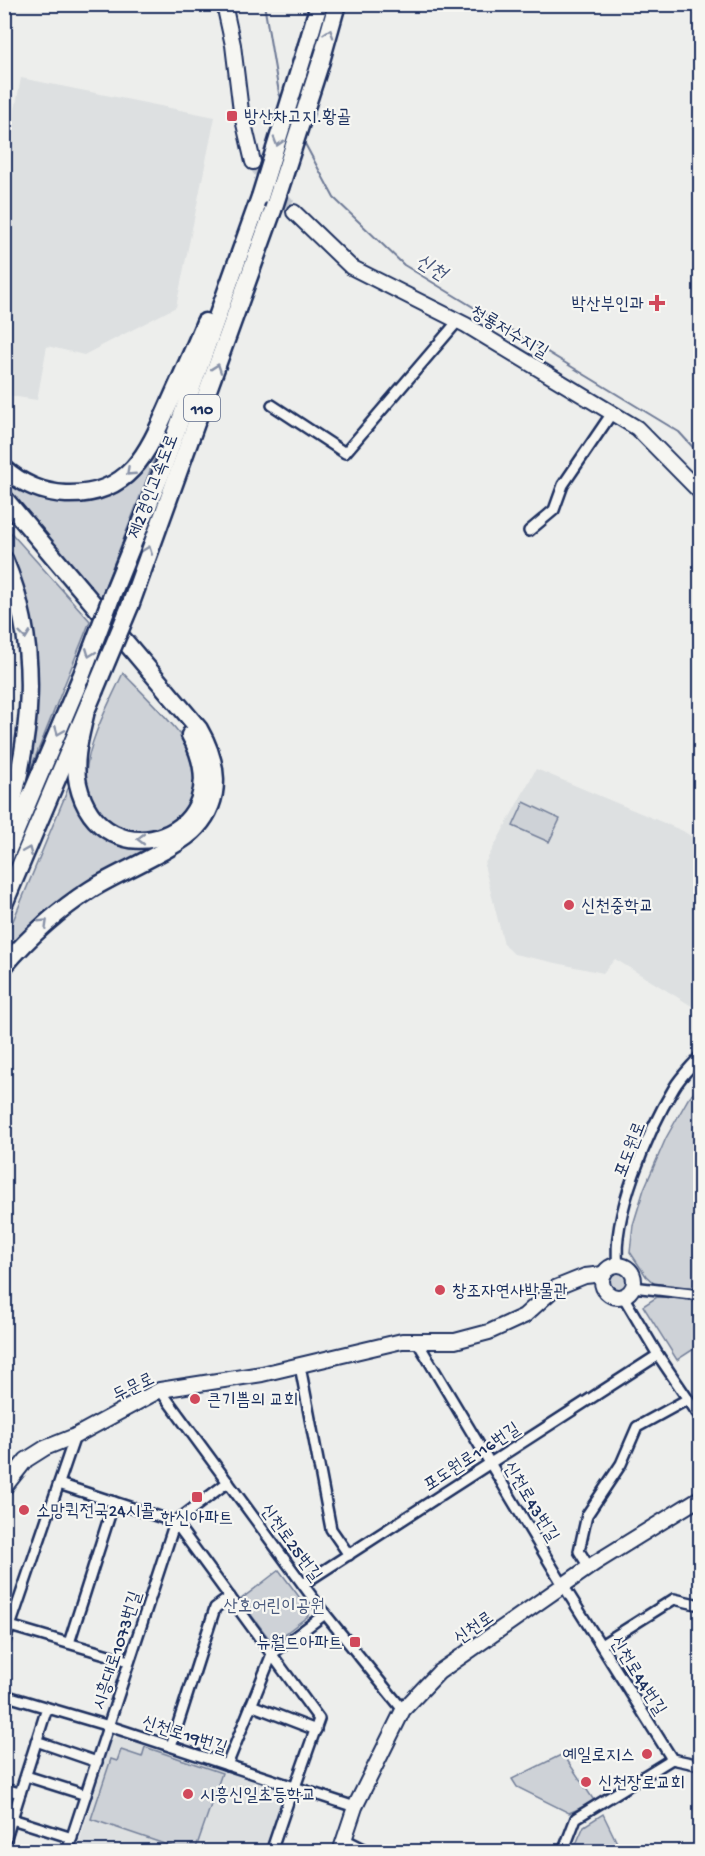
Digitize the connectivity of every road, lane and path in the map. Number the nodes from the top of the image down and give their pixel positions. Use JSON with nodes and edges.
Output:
{"nodes":[{"id":1,"x":224,"y":4,"type":"edge"},
{"id":2,"x":319,"y":4,"type":"edge"},
{"id":3,"x":337,"y":4,"type":"edge"},
{"id":4,"x":253,"y":162,"type":"tunnel mouth"},
{"id":5,"x":294,"y":212,"type":"tunnel mouth"},
{"id":6,"x":248,"y":232,"type":"junction"},
{"id":7,"x":458,"y":321,"type":"junction"},
{"id":8,"x":272,"y":405,"type":"dead end"},
{"id":9,"x":612,"y":413,"type":"junction"},
{"id":10,"x":4,"y":468,"type":"edge"},
{"id":11,"x":700,"y":492,"type":"edge"},
{"id":12,"x":4,"y":498,"type":"edge"},
{"id":13,"x":4,"y":509,"type":"edge"},
{"id":14,"x":529,"y":531,"type":"dead end"},
{"id":15,"x":4,"y":559,"type":"edge"},
{"id":16,"x":85,"y":715,"type":"junction"},
{"id":17,"x":4,"y":831,"type":"edge"},
{"id":18,"x":4,"y":859,"type":"edge"},
{"id":19,"x":4,"y":904,"type":"edge"},
{"id":20,"x":4,"y":966,"type":"edge"},
{"id":21,"x":700,"y":1056,"type":"edge"},
{"id":22,"x":618,"y":1265,"type":"junction"},
{"id":23,"x":604,"y":1274,"type":"junction"},
{"id":24,"x":628,"y":1292,"type":"junction"},
{"id":25,"x":700,"y":1295,"type":"edge"},
{"id":26,"x":417,"y":1341,"type":"junction"},
{"id":27,"x":658,"y":1355,"type":"junction"},
{"id":28,"x":300,"y":1366,"type":"junction"},
{"id":29,"x":160,"y":1390,"type":"junction"},
{"id":30,"x":688,"y":1399,"type":"junction"},
{"id":31,"x":700,"y":1417,"type":"edge"},
{"id":32,"x":75,"y":1436,"type":"junction"},
{"id":33,"x":490,"y":1463,"type":"junction"},
{"id":34,"x":228,"y":1482,"type":"junction"},
{"id":35,"x":59,"y":1484,"type":"junction"},
{"id":36,"x":4,"y":1488,"type":"edge"},
{"id":37,"x":700,"y":1498,"type":"edge"},
{"id":38,"x":114,"y":1502,"type":"junction"},
{"id":39,"x":175,"y":1522,"type":"junction"},
{"id":40,"x":349,"y":1555,"type":"junction"},
{"id":41,"x":589,"y":1567,"type":"junction"},
{"id":42,"x":303,"y":1584,"type":"junction"},
{"id":43,"x":563,"y":1585,"type":"junction"},
{"id":44,"x":230,"y":1597,"type":"junction"},
{"id":45,"x":700,"y":1605,"type":"edge"},
{"id":46,"x":325,"y":1614,"type":"junction"},
{"id":47,"x":10,"y":1626,"type":"junction"},
{"id":48,"x":69,"y":1642,"type":"junction"},
{"id":49,"x":4,"y":1644,"type":"edge"},
{"id":50,"x":601,"y":1645,"type":"junction"},
{"id":51,"x":272,"y":1654,"type":"junction"},
{"id":52,"x":129,"y":1662,"type":"junction"},
{"id":53,"x":4,"y":1695,"type":"edge"},
{"id":54,"x":251,"y":1705,"type":"junction"},
{"id":55,"x":47,"y":1708,"type":"junction"},
{"id":56,"x":403,"y":1710,"type":"junction"},
{"id":57,"x":109,"y":1726,"type":"junction"},
{"id":58,"x":315,"y":1730,"type":"junction"},
{"id":59,"x":36,"y":1742,"type":"junction"},
{"id":60,"x":171,"y":1746,"type":"junction"},
{"id":61,"x":672,"y":1759,"type":"junction"},
{"id":62,"x":97,"y":1762,"type":"junction"},
{"id":63,"x":227,"y":1765,"type":"junction"},
{"id":64,"x":700,"y":1765,"type":"edge"},
{"id":65,"x":26,"y":1776,"type":"junction"},
{"id":66,"x":294,"y":1787,"type":"junction"},
{"id":67,"x":4,"y":1789,"type":"edge"},
{"id":68,"x":20,"y":1793,"type":"junction"},
{"id":69,"x":86,"y":1795,"type":"junction"},
{"id":70,"x":355,"y":1807,"type":"junction"},
{"id":71,"x":9,"y":1823,"type":"edge"},
{"id":72,"x":72,"y":1838,"type":"junction"},
{"id":73,"x":4,"y":1844,"type":"edge"},
{"id":74,"x":342,"y":1845,"type":"edge"},
{"id":75,"x":67,"y":1851,"type":"edge"},
{"id":76,"x":271,"y":1851,"type":"edge"},
{"id":77,"x":370,"y":1851,"type":"edge"},
{"id":78,"x":563,"y":1851,"type":"edge"}],
"edges":[{"from":1,"to":4,"type":"street"},
{"from":2,"to":6,"type":"highway","name":"제2경인고속도로","number":"110","one_way":true,"bridge":true},
{"from":16,"to":3,"type":"highway","name":"제2경인고속도로","number":"110","one_way":true,"bridge":true},
{"from":5,"to":7,"type":"street","name":"청룡저수지길"},
{"from":6,"to":10,"type":"highway","one_way":true},
{"from":6,"to":18,"type":"highway","name":"제2경인고속도로","number":"110","one_way":true,"bridge":true},
{"from":7,"to":8,"type":"street"},
{"from":7,"to":9,"type":"street","name":"청룡저수지길"},
{"from":9,"to":11,"type":"street","name":"청룡저수지길"},
{"from":9,"to":14,"type":"street"},
{"from":20,"to":12,"type":"highway","one_way":true},
{"from":13,"to":16,"type":"highway","one_way":true},
{"from":15,"to":17,"type":"highway","one_way":true},
{"from":19,"to":16,"type":"highway","name":"제2경인고속도로","number":"110","one_way":true},
{"from":21,"to":22,"type":"street","name":"포도원로"},
{"from":22,"to":23,"type":"street"},
{"from":22,"to":24,"type":"street"},
{"from":23,"to":24,"type":"street"},
{"from":23,"to":26,"type":"street","name":"두문로"},
{"from":24,"to":25,"type":"street"},
{"from":24,"to":27,"type":"street"},
{"from":26,"to":28,"type":"street","name":"두문로"},
{"from":26,"to":33,"type":"street","name":"신천로43번길"},
{"from":27,"to":30,"type":"street"},
{"from":27,"to":33,"type":"street","name":"포도원로116번길"},
{"from":28,"to":29,"type":"street","name":"두문로"},
{"from":28,"to":40,"type":"street"},
{"from":29,"to":32,"type":"street","name":"두문로"},
{"from":29,"to":34,"type":"street","name":"신천로25번길"},
{"from":30,"to":31,"type":"street"},
{"from":30,"to":41,"type":"street"},
{"from":32,"to":35,"type":"street"},
{"from":32,"to":36,"type":"street","name":"두문로"},
{"from":33,"to":40,"type":"street","name":"포도원로116번길"},
{"from":33,"to":43,"type":"street","name":"신천로43번길"},
{"from":34,"to":39,"type":"street"},
{"from":34,"to":42,"type":"street","name":"신천로25번길"},
{"from":35,"to":38,"type":"street"},
{"from":35,"to":47,"type":"street"},
{"from":37,"to":41,"type":"street","name":"신천로"},
{"from":38,"to":39,"type":"street"},
{"from":38,"to":48,"type":"street"},
{"from":39,"to":44,"type":"street"},
{"from":39,"to":52,"type":"street","name":"시흥대로1073번길"},
{"from":40,"to":42,"type":"street","name":"포도원로116번길"},
{"from":41,"to":43,"type":"street","name":"신천로"},
{"from":42,"to":46,"type":"street","name":"신천로25번길"},
{"from":43,"to":50,"type":"street","name":"신천로44번길"},
{"from":43,"to":56,"type":"street","name":"신천로"},
{"from":44,"to":51,"type":"street"},
{"from":44,"to":60,"type":"street"},
{"from":45,"to":50,"type":"street"},
{"from":46,"to":51,"type":"street"},
{"from":46,"to":56,"type":"street","name":"신천로25번길"},
{"from":47,"to":48,"type":"street"},
{"from":47,"to":49,"type":"street"},
{"from":48,"to":52,"type":"street"},
{"from":50,"to":61,"type":"street","name":"신천로44번길"},
{"from":51,"to":54,"type":"street"},
{"from":51,"to":58,"type":"street"},
{"from":52,"to":57,"type":"street","name":"시흥대로1073번길"},
{"from":53,"to":55,"type":"street","name":"신천로19번길"},
{"from":54,"to":58,"type":"street"},
{"from":54,"to":63,"type":"street"},
{"from":55,"to":57,"type":"street","name":"신천로19번길"},
{"from":55,"to":59,"type":"street"},
{"from":56,"to":70,"type":"street","name":"신천로"},
{"from":57,"to":60,"type":"street","name":"신천로19번길"},
{"from":57,"to":62,"type":"street","name":"시흥대로1073번길"},
{"from":58,"to":66,"type":"street"},
{"from":59,"to":62,"type":"street"},
{"from":59,"to":65,"type":"street"},
{"from":60,"to":63,"type":"street","name":"신천로19번길"},
{"from":61,"to":64,"type":"street"},
{"from":61,"to":78,"type":"street"},
{"from":62,"to":69,"type":"street","name":"시흥대로1073번길"},
{"from":63,"to":66,"type":"street","name":"신천로19번길"},
{"from":65,"to":68,"type":"street"},
{"from":65,"to":69,"type":"street"},
{"from":66,"to":70,"type":"street","name":"신천로19번길"},
{"from":66,"to":76,"type":"street"},
{"from":67,"to":68,"type":"street"},
{"from":68,"to":71,"type":"street"},
{"from":69,"to":72,"type":"street","name":"시흥대로1073번길"},
{"from":70,"to":74,"type":"street","name":"신천로"},
{"from":71,"to":72,"type":"street"},
{"from":71,"to":73,"type":"street"},
{"from":72,"to":75,"type":"street","name":"시흥대로1073번길"},
{"from":74,"to":77,"type":"street"}]}
